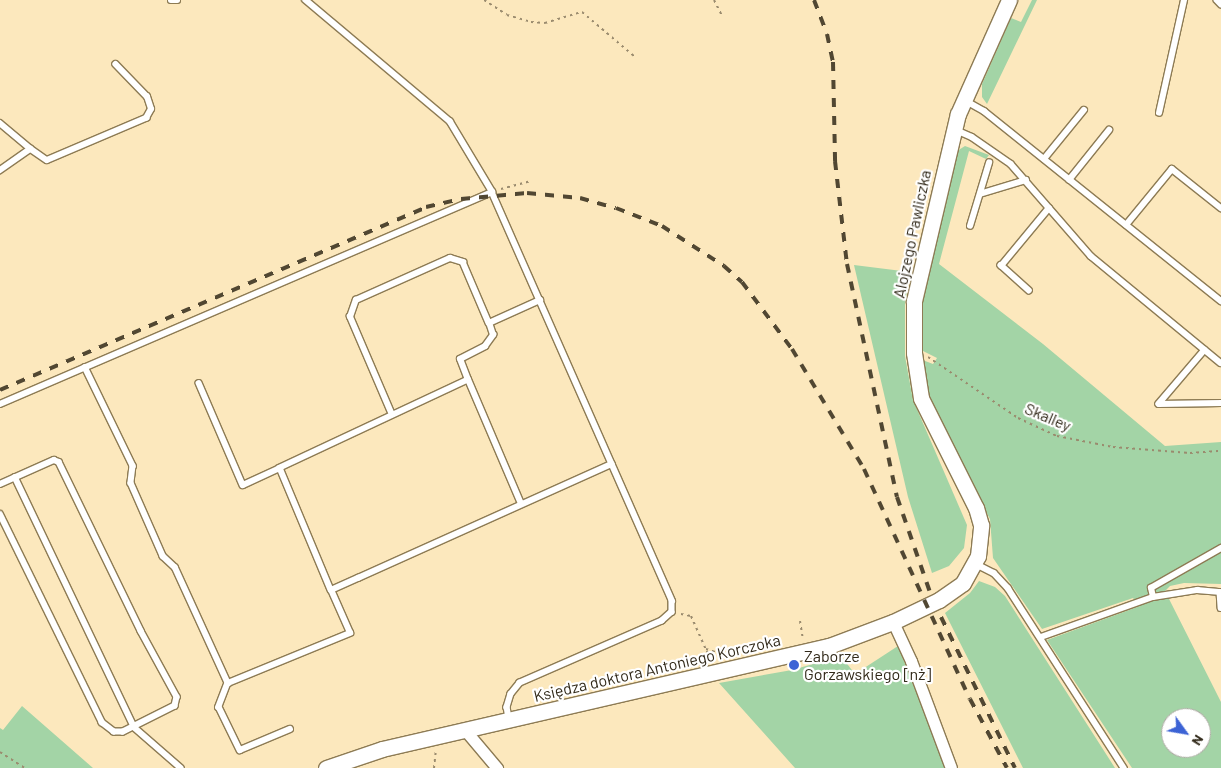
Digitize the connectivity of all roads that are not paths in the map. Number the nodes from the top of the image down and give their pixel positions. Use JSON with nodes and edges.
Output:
{"nodes":[{"id":1,"x":171,"y":0,"type":"edge"},
{"id":2,"x":177,"y":0,"type":"edge"},
{"id":3,"x":305,"y":0,"type":"edge"},
{"id":4,"x":1009,"y":0,"type":"edge"},
{"id":5,"x":1184,"y":0,"type":"edge"},
{"id":6,"x":1217,"y":0,"type":"edge"},
{"id":7,"x":1221,"y":4,"type":"edge"},
{"id":8,"x":116,"y":65,"type":"dead end"},
{"id":9,"x":963,"y":99,"type":"junction"},
{"id":10,"x":1084,"y":110,"type":"dead end"},
{"id":11,"x":1159,"y":113,"type":"dead end"},
{"id":12,"x":0,"y":123,"type":"edge"},
{"id":13,"x":953,"y":129,"type":"junction"},
{"id":14,"x":1110,"y":130,"type":"dead end"},
{"id":15,"x":31,"y":149,"type":"junction"},
{"id":16,"x":1044,"y":159,"type":"junction"},
{"id":17,"x":989,"y":163,"type":"dead end"},
{"id":18,"x":0,"y":171,"type":"edge"},
{"id":19,"x":1026,"y":180,"type":"junction"},
{"id":20,"x":1069,"y":180,"type":"junction"},
{"id":21,"x":492,"y":192,"type":"junction"},
{"id":22,"x":980,"y":194,"type":"junction"},
{"id":23,"x":1049,"y":208,"type":"junction"},
{"id":24,"x":1221,"y":208,"type":"edge"},
{"id":25,"x":1126,"y":225,"type":"junction"},
{"id":26,"x":970,"y":226,"type":"dead end"},
{"id":27,"x":1029,"y":291,"type":"dead end"},
{"id":28,"x":540,"y":300,"type":"junction"},
{"id":29,"x":1221,"y":301,"type":"edge"},
{"id":30,"x":489,"y":323,"type":"junction"},
{"id":31,"x":1204,"y":350,"type":"junction"},
{"id":32,"x":1221,"y":363,"type":"edge"},
{"id":33,"x":85,"y":367,"type":"junction"},
{"id":34,"x":468,"y":380,"type":"junction"},
{"id":35,"x":199,"y":383,"type":"dead end"},
{"id":36,"x":1221,"y":403,"type":"edge"},
{"id":37,"x":0,"y":404,"type":"edge"},
{"id":38,"x":392,"y":415,"type":"junction"},
{"id":39,"x":612,"y":464,"type":"junction"},
{"id":40,"x":280,"y":468,"type":"junction"},
{"id":41,"x":15,"y":477,"type":"junction"},
{"id":42,"x":0,"y":484,"type":"edge"},
{"id":43,"x":522,"y":504,"type":"junction"},
{"id":44,"x":0,"y":515,"type":"edge"},
{"id":45,"x":1221,"y":548,"type":"edge"},
{"id":46,"x":976,"y":564,"type":"junction"},
{"id":47,"x":331,"y":590,"type":"junction"},
{"id":48,"x":1220,"y":592,"type":"edge"},
{"id":49,"x":1153,"y":598,"type":"junction"},
{"id":50,"x":1221,"y":608,"type":"edge"},
{"id":51,"x":892,"y":622,"type":"junction"},
{"id":52,"x":1041,"y":637,"type":"junction"},
{"id":53,"x":228,"y":682,"type":"junction"},
{"id":54,"x":509,"y":720,"type":"junction"},
{"id":55,"x":134,"y":727,"type":"junction"},
{"id":56,"x":290,"y":729,"type":"dead end"},
{"id":57,"x":465,"y":730,"type":"junction"},
{"id":58,"x":330,"y":767,"type":"edge"},
{"id":59,"x":182,"y":768,"type":"edge"},
{"id":60,"x":497,"y":768,"type":"edge"},
{"id":61,"x":951,"y":768,"type":"edge"},
{"id":62,"x":1124,"y":768,"type":"edge"}],
"edges":[{"from":1,"to":2,"type":"lane"},
{"from":3,"to":21,"type":"lane"},
{"from":4,"to":9,"type":"street","name":"Alojzego Pawliczka"},
{"from":5,"to":11,"type":"lane"},
{"from":6,"to":7,"type":"lane"},
{"from":8,"to":15,"type":"lane"},
{"from":9,"to":13,"type":"street","name":"Alojzego Pawliczka"},
{"from":9,"to":16,"type":"lane"},
{"from":10,"to":16,"type":"lane"},
{"from":12,"to":15,"type":"lane"},
{"from":13,"to":19,"type":"lane"},
{"from":13,"to":46,"type":"street","name":"Alojzego Pawliczka"},
{"from":14,"to":20,"type":"lane"},
{"from":15,"to":18,"type":"lane"},
{"from":16,"to":20,"type":"lane"},
{"from":17,"to":22,"type":"lane"},
{"from":19,"to":22,"type":"lane"},
{"from":19,"to":23,"type":"lane"},
{"from":20,"to":25,"type":"lane"},
{"from":21,"to":28,"type":"lane"},
{"from":21,"to":33,"type":"lane"},
{"from":22,"to":26,"type":"lane"},
{"from":23,"to":27,"type":"lane"},
{"from":23,"to":31,"type":"lane"},
{"from":24,"to":25,"type":"lane"},
{"from":25,"to":29,"type":"lane"},
{"from":28,"to":30,"type":"lane"},
{"from":28,"to":39,"type":"lane"},
{"from":30,"to":34,"type":"lane"},
{"from":30,"to":38,"type":"lane"},
{"from":31,"to":32,"type":"lane"},
{"from":31,"to":36,"type":"lane"},
{"from":33,"to":37,"type":"lane"},
{"from":33,"to":53,"type":"lane"},
{"from":34,"to":38,"type":"lane"},
{"from":34,"to":43,"type":"lane"},
{"from":35,"to":40,"type":"lane"},
{"from":38,"to":40,"type":"lane"},
{"from":39,"to":43,"type":"lane"},
{"from":39,"to":54,"type":"lane"},
{"from":40,"to":47,"type":"lane"},
{"from":41,"to":42,"type":"lane"},
{"from":41,"to":55,"type":"lane"},
{"from":41,"to":55,"type":"lane"},
{"from":43,"to":47,"type":"lane"},
{"from":44,"to":55,"type":"lane"},
{"from":45,"to":49,"type":"lane"},
{"from":46,"to":51,"type":"street","name":"Księdza doktora Antoniego Korczoka"},
{"from":46,"to":52,"type":"lane"},
{"from":47,"to":53,"type":"lane"},
{"from":48,"to":49,"type":"lane"},
{"from":48,"to":50,"type":"lane"},
{"from":49,"to":52,"type":"lane"},
{"from":51,"to":54,"type":"street","name":"Księdza doktora Antoniego Korczoka"},
{"from":51,"to":61,"type":"street"},
{"from":52,"to":62,"type":"lane"},
{"from":53,"to":56,"type":"lane"},
{"from":54,"to":57,"type":"street","name":"Księdza doktora Antoniego Korczoka"},
{"from":55,"to":59,"type":"lane"},
{"from":57,"to":58,"type":"street","name":"Księdza doktora Antoniego Korczoka"},
{"from":57,"to":60,"type":"street"}]}
